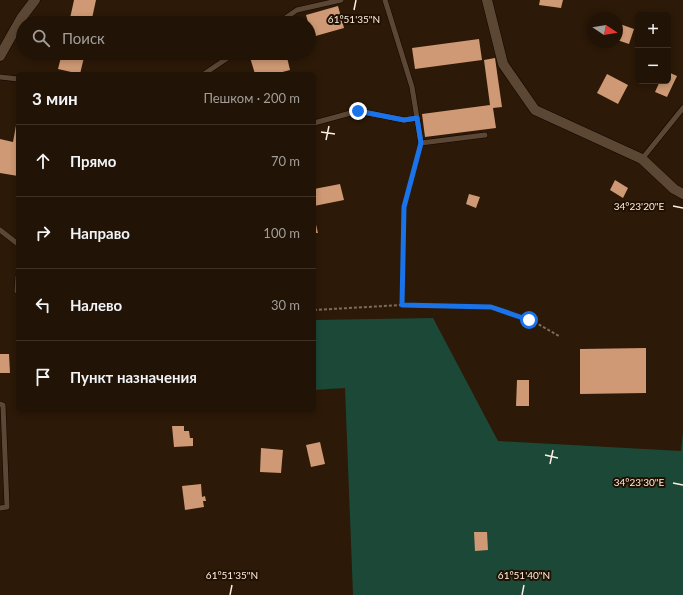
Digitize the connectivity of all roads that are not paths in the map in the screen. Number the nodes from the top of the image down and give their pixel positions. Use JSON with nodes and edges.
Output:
{"nodes":[{"id":1,"x":35,"y":0,"type":"edge"},
{"id":2,"x":341,"y":0,"type":"edge"},
{"id":3,"x":385,"y":0,"type":"edge"},
{"id":4,"x":487,"y":0,"type":"edge"},
{"id":5,"x":23,"y":16,"type":"edge"},
{"id":6,"x":288,"y":16,"type":"edge"},
{"id":7,"x":16,"y":28,"type":"edge"},
{"id":8,"x":0,"y":56,"type":"edge"},
{"id":9,"x":225,"y":60,"type":"edge"},
{"id":10,"x":207,"y":72,"type":"edge"},
{"id":11,"x":0,"y":77,"type":"edge"},
{"id":12,"x":16,"y":79,"type":"edge"},
{"id":13,"x":683,"y":108,"type":"edge"},
{"id":14,"x":417,"y":118,"type":"junction"},
{"id":15,"x":316,"y":123,"type":"edge"},
{"id":16,"x":485,"y":135,"type":"dead end"},
{"id":17,"x":642,"y":159,"type":"junction"},
{"id":18,"x":683,"y":194,"type":"edge"},
{"id":19,"x":0,"y":230,"type":"edge"},
{"id":20,"x":16,"y":242,"type":"edge"},
{"id":21,"x":0,"y":404,"type":"edge"},
{"id":22,"x":0,"y":508,"type":"edge"}],
"edges":[{"from":1,"to":5,"type":"street"},
{"from":2,"to":6,"type":"lane"},
{"from":3,"to":14,"type":"lane"},
{"from":4,"to":17,"type":"street"},
{"from":7,"to":8,"type":"street"},
{"from":9,"to":10,"type":"lane"},
{"from":11,"to":12,"type":"lane"},
{"from":13,"to":17,"type":"lane"},
{"from":14,"to":15,"type":"lane"},
{"from":14,"to":16,"type":"lane"},
{"from":17,"to":18,"type":"street"},
{"from":19,"to":20,"type":"lane"},
{"from":21,"to":22,"type":"lane"}]}
